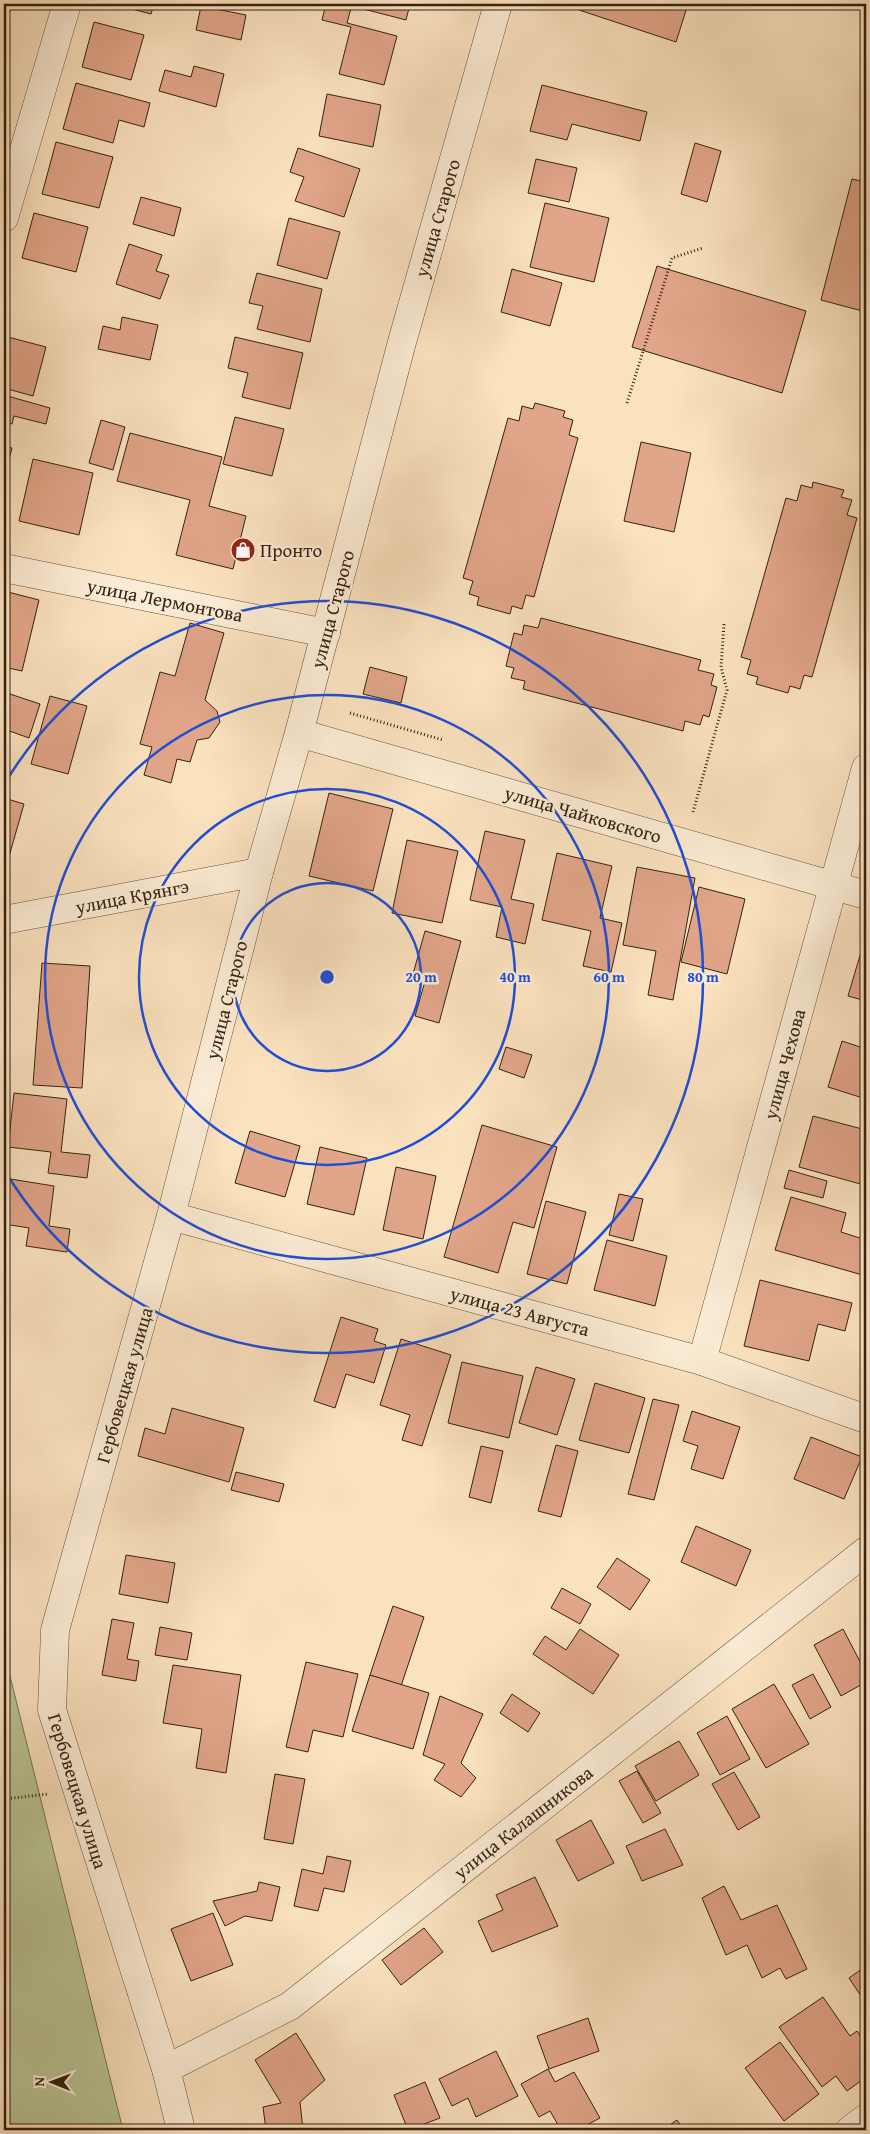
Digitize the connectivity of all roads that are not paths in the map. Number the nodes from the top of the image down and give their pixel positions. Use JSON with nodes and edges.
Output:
{"nodes":[{"id":1,"x":68,"y":4,"type":"edge"},
{"id":2,"x":498,"y":4,"type":"edge"},
{"id":3,"x":16,"y":140,"type":"edge"},
{"id":4,"x":4,"y":218,"type":"edge"},
{"id":5,"x":4,"y":568,"type":"edge"},
{"id":6,"x":326,"y":633,"type":"junction"},
{"id":7,"x":299,"y":733,"type":"junction"},
{"id":8,"x":866,"y":768,"type":"edge"},
{"id":9,"x":259,"y":872,"type":"junction"},
{"id":10,"x":834,"y":886,"type":"junction"},
{"id":11,"x":866,"y":895,"type":"edge"},
{"id":12,"x":4,"y":920,"type":"edge"},
{"id":13,"x":170,"y":1216,"type":"junction"},
{"id":14,"x":702,"y":1361,"type":"junction"},
{"id":15,"x":866,"y":1419,"type":"edge"},
{"id":16,"x":866,"y":1551,"type":"edge"},
{"id":17,"x":166,"y":2070,"type":"junction"},
{"id":18,"x":866,"y":2118,"type":"edge"},
{"id":19,"x":182,"y":2130,"type":"edge"},
{"id":20,"x":850,"y":2130,"type":"edge"}],
"edges":[{"from":1,"to":3,"type":"street"},
{"from":2,"to":6,"type":"street","name":"улица Старого"},
{"from":3,"to":4,"type":"street"},
{"from":5,"to":6,"type":"street","name":"улица Лермонтова"},
{"from":6,"to":7,"type":"street","name":"улица Старого"},
{"from":7,"to":9,"type":"street","name":"улица Старого"},
{"from":7,"to":10,"type":"street","name":"улица Чайковского"},
{"from":8,"to":10,"type":"street","name":"улица Чехова"},
{"from":9,"to":12,"type":"street","name":"улица Крянгэ"},
{"from":9,"to":13,"type":"street","name":"улица Старого"},
{"from":10,"to":11,"type":"street","name":"улица Чайковского"},
{"from":10,"to":14,"type":"street","name":"улица Чехова"},
{"from":13,"to":14,"type":"street","name":"улица 23 Августа"},
{"from":13,"to":17,"type":"street","name":"Гербовецкая улица"},
{"from":14,"to":15,"type":"street","name":"улица 23 Августа"},
{"from":16,"to":17,"type":"street","name":"улица Калашникова"},
{"from":17,"to":19,"type":"street","name":"Гербовецкая улица"},
{"from":18,"to":20,"type":"street"}]}
